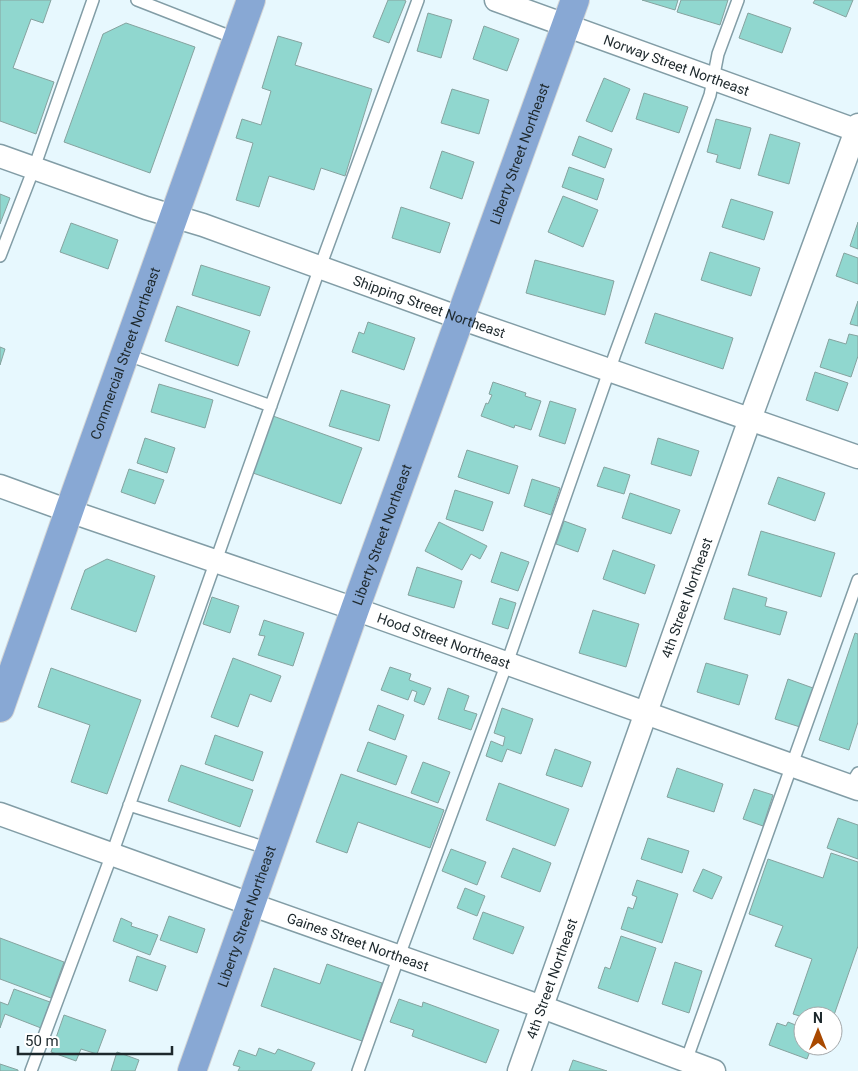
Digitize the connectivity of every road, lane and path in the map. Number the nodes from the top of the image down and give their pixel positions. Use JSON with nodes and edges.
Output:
{"nodes":[{"id":1,"x":93,"y":0,"type":"edge"},
{"id":2,"x":137,"y":0,"type":"edge"},
{"id":3,"x":251,"y":0,"type":"edge"},
{"id":4,"x":418,"y":0,"type":"edge"},
{"id":5,"x":496,"y":0,"type":"edge"},
{"id":6,"x":738,"y":0,"type":"edge"},
{"id":7,"x":571,"y":12,"type":"edge"},
{"id":8,"x":237,"y":39,"type":"junction"},
{"id":9,"x":713,"y":78,"type":"junction"},
{"id":10,"x":857,"y":129,"type":"edge"},
{"id":11,"x":0,"y":156,"type":"edge"},
{"id":12,"x":34,"y":168,"type":"junction"},
{"id":13,"x":174,"y":216,"type":"junction"},
{"id":14,"x":0,"y":256,"type":"edge"},
{"id":15,"x":320,"y":267,"type":"junction"},
{"id":16,"x":460,"y":318,"type":"junction"},
{"id":17,"x":125,"y":354,"type":"junction"},
{"id":18,"x":610,"y":370,"type":"junction"},
{"id":19,"x":271,"y":406,"type":"junction"},
{"id":20,"x":750,"y":419,"type":"junction"},
{"id":21,"x":858,"y":457,"type":"edge"},
{"id":22,"x":0,"y":486,"type":"edge"},
{"id":23,"x":69,"y":511,"type":"junction"},
{"id":24,"x":216,"y":561,"type":"junction"},
{"id":25,"x":858,"y":580,"type":"edge"},
{"id":26,"x":355,"y":609,"type":"junction"},
{"id":27,"x":507,"y":663,"type":"junction"},
{"id":28,"x":0,"y":708,"type":"edge"},
{"id":29,"x":646,"y":713,"type":"junction"},
{"id":30,"x":792,"y":765,"type":"junction"},
{"id":31,"x":855,"y":783,"type":"edge"},
{"id":32,"x":129,"y":805,"type":"junction"},
{"id":33,"x":0,"y":814,"type":"edge"},
{"id":34,"x":270,"y":849,"type":"junction"},
{"id":35,"x":112,"y":854,"type":"junction"},
{"id":36,"x":250,"y":904,"type":"junction"},
{"id":37,"x":399,"y":956,"type":"junction"},
{"id":38,"x":542,"y":1007,"type":"junction"},
{"id":39,"x":685,"y":1066,"type":"edge"},
{"id":40,"x":31,"y":1071,"type":"edge"},
{"id":41,"x":192,"y":1071,"type":"edge"},
{"id":42,"x":358,"y":1071,"type":"edge"},
{"id":43,"x":519,"y":1071,"type":"edge"},
{"id":44,"x":714,"y":1071,"type":"edge"}],
"edges":[{"from":1,"to":12,"type":"lane"},
{"from":2,"to":8,"type":"lane"},
{"from":3,"to":8,"type":"highway","name":"Commercial Street Northeast"},
{"from":4,"to":15,"type":"lane"},
{"from":5,"to":7,"type":"street","name":"Norway Street Northeast"},
{"from":6,"to":9,"type":"lane"},
{"from":7,"to":9,"type":"street","name":"Norway Street Northeast"},
{"from":7,"to":16,"type":"highway","name":"Liberty Street Northeast"},
{"from":8,"to":13,"type":"highway","name":"Commercial Street Northeast"},
{"from":9,"to":10,"type":"street","name":"Norway Street Northeast"},
{"from":9,"to":18,"type":"lane"},
{"from":10,"to":20,"type":"street","name":"4th Street Northeast"},
{"from":11,"to":12,"type":"street","name":"Shipping Street Northeast"},
{"from":12,"to":13,"type":"street","name":"Shipping Street Northeast"},
{"from":12,"to":14,"type":"lane"},
{"from":13,"to":15,"type":"street","name":"Shipping Street Northeast"},
{"from":13,"to":17,"type":"highway","name":"Commercial Street Northeast"},
{"from":15,"to":16,"type":"street","name":"Shipping Street Northeast"},
{"from":15,"to":19,"type":"lane"},
{"from":16,"to":18,"type":"street","name":"Shipping Street Northeast"},
{"from":16,"to":26,"type":"highway","name":"Liberty Street Northeast"},
{"from":17,"to":19,"type":"lane"},
{"from":17,"to":23,"type":"highway","name":"Commercial Street Northeast"},
{"from":18,"to":20,"type":"street","name":"Shipping Street Northeast"},
{"from":18,"to":27,"type":"lane"},
{"from":19,"to":24,"type":"lane"},
{"from":20,"to":21,"type":"street","name":"Shipping Street Northeast"},
{"from":20,"to":29,"type":"street","name":"4th Street Northeast"},
{"from":22,"to":23,"type":"street","name":"Hood Street Northeast"},
{"from":23,"to":24,"type":"street","name":"Hood Street Northeast"},
{"from":23,"to":28,"type":"highway","name":"Commercial Street Northeast"},
{"from":24,"to":26,"type":"street","name":"Hood Street Northeast"},
{"from":24,"to":32,"type":"lane"},
{"from":25,"to":30,"type":"lane"},
{"from":26,"to":27,"type":"street","name":"Hood Street Northeast"},
{"from":26,"to":34,"type":"highway","name":"Liberty Street Northeast"},
{"from":27,"to":29,"type":"street","name":"Hood Street Northeast"},
{"from":27,"to":37,"type":"lane"},
{"from":29,"to":30,"type":"street","name":"Hood Street Northeast"},
{"from":29,"to":38,"type":"street","name":"4th Street Northeast"},
{"from":30,"to":31,"type":"street","name":"Hood Street Northeast"},
{"from":30,"to":39,"type":"lane"},
{"from":32,"to":34,"type":"lane"},
{"from":32,"to":35,"type":"lane"},
{"from":33,"to":35,"type":"street","name":"Gaines Street Northeast"},
{"from":34,"to":36,"type":"highway","name":"Liberty Street Northeast"},
{"from":35,"to":36,"type":"street","name":"Gaines Street Northeast"},
{"from":35,"to":40,"type":"lane"},
{"from":36,"to":37,"type":"street","name":"Gaines Street Northeast"},
{"from":36,"to":41,"type":"highway","name":"Liberty Street Northeast"},
{"from":37,"to":38,"type":"street","name":"Gaines Street Northeast"},
{"from":37,"to":42,"type":"lane"},
{"from":38,"to":39,"type":"street","name":"Gaines Street Northeast"},
{"from":38,"to":43,"type":"street","name":"4th Street Northeast"},
{"from":39,"to":44,"type":"street","name":"Gaines Street Northeast"}]}
